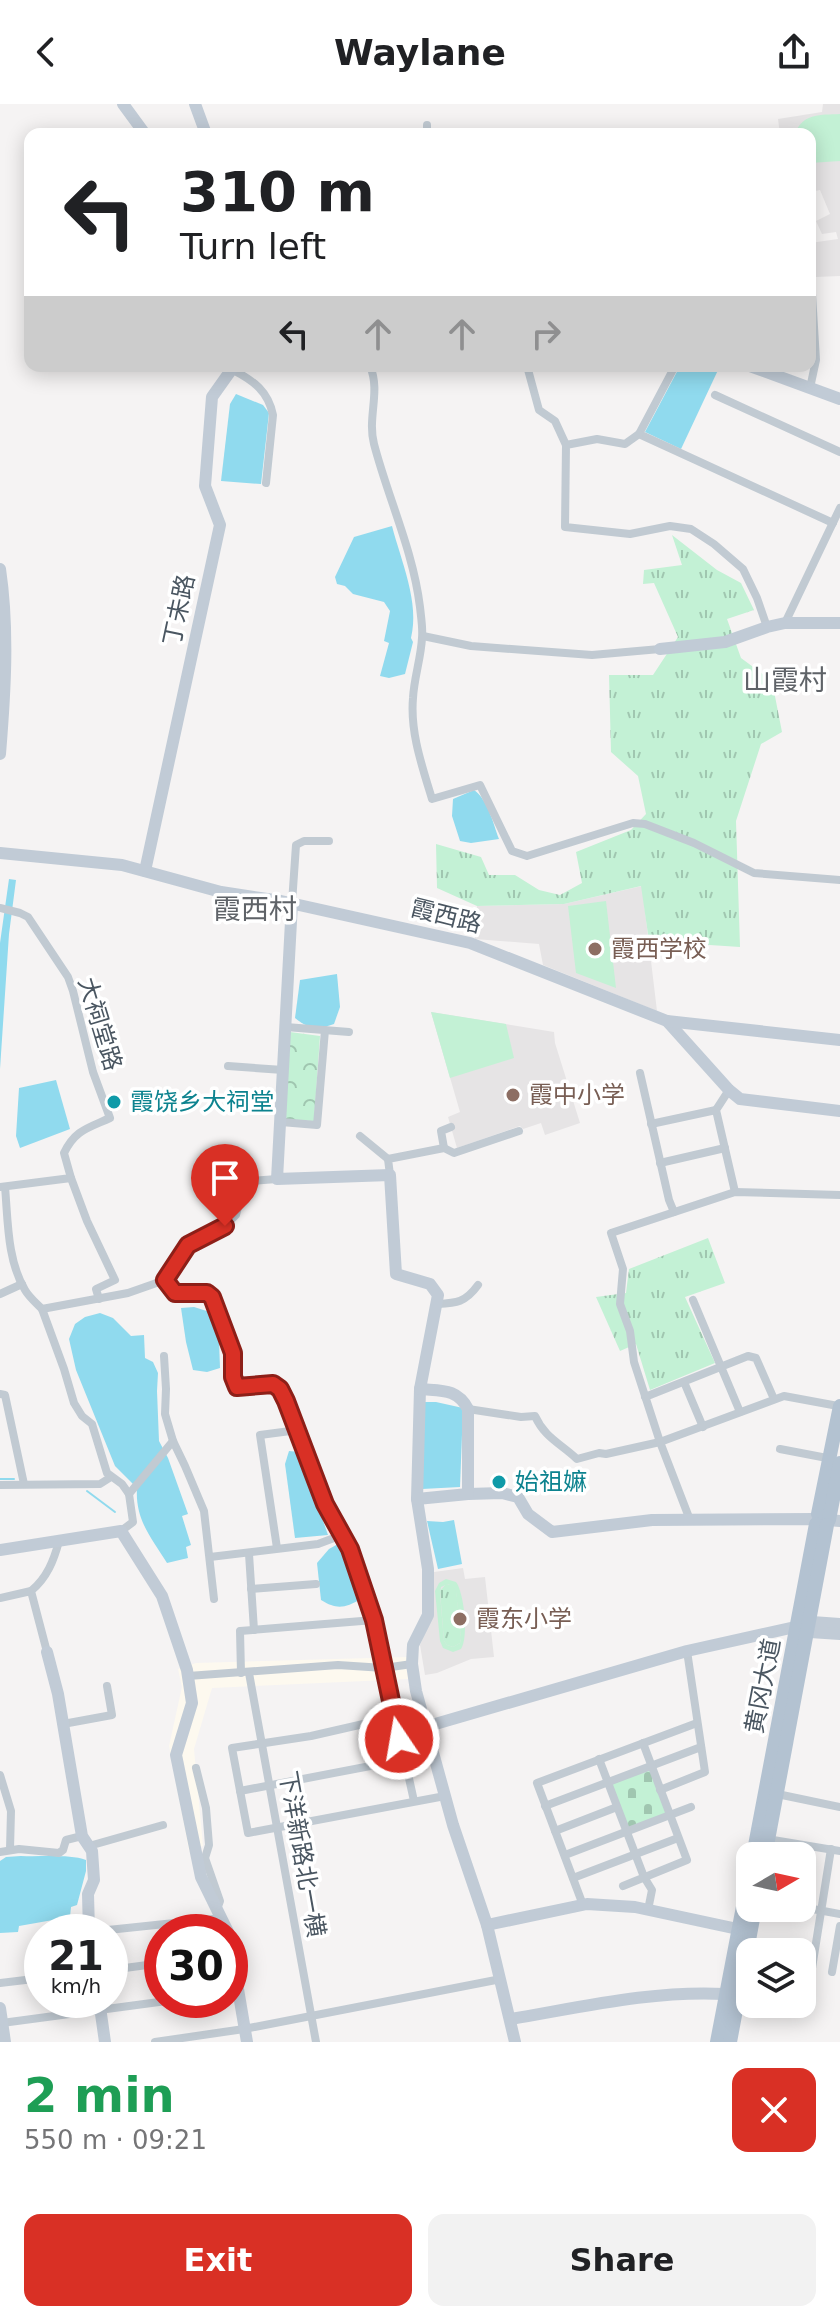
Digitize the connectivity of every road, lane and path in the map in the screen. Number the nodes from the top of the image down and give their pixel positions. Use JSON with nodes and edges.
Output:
{"nodes":[{"id":1,"x":123,"y":104,"type":"edge"},
{"id":2,"x":195,"y":104,"type":"edge"},
{"id":3,"x":141,"y":128,"type":"edge"},
{"id":4,"x":204,"y":128,"type":"edge"},
{"id":5,"x":230,"y":372,"type":"edge"},
{"id":6,"x":239,"y":372,"type":"edge"},
{"id":7,"x":373,"y":372,"type":"edge"},
{"id":8,"x":529,"y":372,"type":"edge"},
{"id":9,"x":672,"y":372,"type":"edge"},
{"id":10,"x":766,"y":372,"type":"edge"},
{"id":11,"x":813,"y":372,"type":"edge"},
{"id":12,"x":810,"y":388,"type":"junction"},
{"id":13,"x":715,"y":395,"type":"dead end"},
{"id":14,"x":840,"y":399,"type":"edge"},
{"id":15,"x":639,"y":434,"type":"junction"},
{"id":16,"x":566,"y":445,"type":"junction"},
{"id":17,"x":840,"y":452,"type":"edge"},
{"id":18,"x":266,"y":483,"type":"dead end"},
{"id":19,"x":840,"y":508,"type":"edge"},
{"id":20,"x":833,"y":523,"type":"junction"},
{"id":21,"x":0,"y":569,"type":"edge"},
{"id":22,"x":785,"y":623,"type":"junction"},
{"id":23,"x":840,"y":623,"type":"edge"},
{"id":24,"x":767,"y":627,"type":"junction"},
{"id":25,"x":423,"y":636,"type":"junction"},
{"id":26,"x":660,"y":649,"type":"joint"},
{"id":27,"x":0,"y":754,"type":"edge"},
{"id":28,"x":329,"y":841,"type":"dead end"},
{"id":29,"x":0,"y":853,"type":"edge"},
{"id":30,"x":145,"y":871,"type":"junction"},
{"id":31,"x":840,"y":880,"type":"edge"},
{"id":32,"x":292,"y":903,"type":"junction"},
{"id":33,"x":6,"y":910,"type":"edge"},
{"id":34,"x":667,"y":1021,"type":"junction"},
{"id":35,"x":286,"y":1027,"type":"junction"},
{"id":36,"x":325,"y":1030,"type":"junction"},
{"id":37,"x":349,"y":1032,"type":"dead end"},
{"id":38,"x":840,"y":1040,"type":"edge"},
{"id":39,"x":228,"y":1066,"type":"dead end"},
{"id":40,"x":283,"y":1070,"type":"junction"},
{"id":41,"x":640,"y":1073,"type":"dead end"},
{"id":42,"x":729,"y":1090,"type":"junction"},
{"id":43,"x":716,"y":1110,"type":"junction"},
{"id":44,"x":840,"y":1111,"type":"edge"},
{"id":45,"x":281,"y":1122,"type":"junction"},
{"id":46,"x":651,"y":1124,"type":"junction"},
{"id":47,"x":451,"y":1127,"type":"dead end"},
{"id":48,"x":519,"y":1131,"type":"dead end"},
{"id":49,"x":360,"y":1136,"type":"dead end"},
{"id":50,"x":444,"y":1148,"type":"junction"},
{"id":51,"x":725,"y":1148,"type":"junction"},
{"id":52,"x":388,"y":1159,"type":"junction"},
{"id":53,"x":660,"y":1163,"type":"junction"},
{"id":54,"x":390,"y":1175,"type":"junction"},
{"id":55,"x":71,"y":1178,"type":"junction"},
{"id":56,"x":277,"y":1179,"type":"junction"},
{"id":57,"x":3,"y":1187,"type":"edge"},
{"id":58,"x":735,"y":1192,"type":"junction"},
{"id":59,"x":840,"y":1195,"type":"edge"},
{"id":60,"x":674,"y":1212,"type":"junction"},
{"id":61,"x":165,"y":1280,"type":"junction"},
{"id":62,"x":22,"y":1284,"type":"junction"},
{"id":63,"x":478,"y":1285,"type":"dead end"},
{"id":64,"x":0,"y":1294,"type":"edge"},
{"id":65,"x":99,"y":1299,"type":"junction"},
{"id":66,"x":693,"y":1300,"type":"dead end"},
{"id":67,"x":436,"y":1304,"type":"junction"},
{"id":68,"x":42,"y":1309,"type":"junction"},
{"id":69,"x":164,"y":1356,"type":"dead end"},
{"id":70,"x":721,"y":1366,"type":"junction"},
{"id":71,"x":684,"y":1382,"type":"junction"},
{"id":72,"x":420,"y":1389,"type":"junction"},
{"id":73,"x":0,"y":1394,"type":"edge"},
{"id":74,"x":645,"y":1397,"type":"junction"},
{"id":75,"x":774,"y":1399,"type":"junction"},
{"id":76,"x":839,"y":1406,"type":"edge"},
{"id":77,"x":468,"y":1409,"type":"junction"},
{"id":78,"x":740,"y":1412,"type":"junction"},
{"id":79,"x":703,"y":1427,"type":"junction"},
{"id":80,"x":298,"y":1430,"type":"junction"},
{"id":81,"x":173,"y":1441,"type":"junction"},
{"id":82,"x":660,"y":1442,"type":"junction"},
{"id":83,"x":780,"y":1449,"type":"dead end"},
{"id":84,"x":834,"y":1460,"type":"edge"},
{"id":85,"x":111,"y":1477,"type":"junction"},
{"id":86,"x":24,"y":1484,"type":"junction"},
{"id":87,"x":0,"y":1485,"type":"edge"},
{"id":88,"x":129,"y":1494,"type":"junction"},
{"id":89,"x":468,"y":1494,"type":"junction"},
{"id":90,"x":417,"y":1499,"type":"junction"},
{"id":91,"x":690,"y":1520,"type":"junction"},
{"id":92,"x":824,"y":1520,"type":"edge"},
{"id":93,"x":121,"y":1531,"type":"junction"},
{"id":94,"x":342,"y":1535,"type":"junction"},
{"id":95,"x":59,"y":1541,"type":"junction"},
{"id":96,"x":277,"y":1548,"type":"junction"},
{"id":97,"x":0,"y":1550,"type":"edge"},
{"id":98,"x":249,"y":1554,"type":"junction"},
{"id":99,"x":210,"y":1557,"type":"junction"},
{"id":100,"x":316,"y":1584,"type":"dead end"},
{"id":101,"x":251,"y":1589,"type":"junction"},
{"id":102,"x":31,"y":1591,"type":"junction"},
{"id":103,"x":0,"y":1598,"type":"edge"},
{"id":104,"x":214,"y":1599,"type":"dead end"},
{"id":105,"x":374,"y":1620,"type":"junction"},
{"id":106,"x":840,"y":1624,"type":"edge"},
{"id":107,"x":795,"y":1627,"type":"dead end"},
{"id":108,"x":254,"y":1630,"type":"junction"},
{"id":109,"x":840,"y":1634,"type":"edge"},
{"id":110,"x":687,"y":1651,"type":"junction"},
{"id":111,"x":47,"y":1652,"type":"joint"},
{"id":112,"x":412,"y":1664,"type":"junction"},
{"id":113,"x":384,"y":1668,"type":"junction"},
{"id":114,"x":245,"y":1673,"type":"junction"},
{"id":115,"x":188,"y":1676,"type":"junction"},
{"id":116,"x":107,"y":1686,"type":"dead end"},
{"id":117,"x":394,"y":1717,"type":"junction"},
{"id":118,"x":697,"y":1723,"type":"junction"},
{"id":119,"x":63,"y":1724,"type":"junction"},
{"id":120,"x":425,"y":1727,"type":"junction"},
{"id":121,"x":643,"y":1743,"type":"junction"},
{"id":122,"x":262,"y":1744,"type":"junction"},
{"id":123,"x":701,"y":1747,"type":"junction"},
{"id":124,"x":433,"y":1754,"type":"junction"},
{"id":125,"x":599,"y":1759,"type":"junction"},
{"id":126,"x":404,"y":1760,"type":"junction"},
{"id":127,"x":651,"y":1765,"type":"junction"},
{"id":128,"x":196,"y":1768,"type":"dead end"},
{"id":129,"x":0,"y":1775,"type":"edge"},
{"id":130,"x":608,"y":1782,"type":"junction"},
{"id":131,"x":269,"y":1785,"type":"junction"},
{"id":132,"x":660,"y":1790,"type":"junction"},
{"id":133,"x":240,"y":1791,"type":"junction"},
{"id":134,"x":782,"y":1795,"type":"dead end"},
{"id":135,"x":445,"y":1796,"type":"junction"},
{"id":136,"x":414,"y":1801,"type":"junction"},
{"id":137,"x":545,"y":1806,"type":"junction"},
{"id":138,"x":617,"y":1807,"type":"junction"},
{"id":139,"x":691,"y":1807,"type":"dead end"},
{"id":140,"x":840,"y":1807,"type":"edge"},
{"id":141,"x":669,"y":1815,"type":"junction"},
{"id":142,"x":163,"y":1825,"type":"dead end"},
{"id":143,"x":277,"y":1827,"type":"junction"},
{"id":144,"x":555,"y":1831,"type":"junction"},
{"id":145,"x":627,"y":1831,"type":"junction"},
{"id":146,"x":678,"y":1838,"type":"junction"},
{"id":147,"x":773,"y":1840,"type":"dead end"},
{"id":148,"x":86,"y":1841,"type":"junction"},
{"id":149,"x":756,"y":1842,"type":"edge"},
{"id":150,"x":767,"y":1842,"type":"edge"},
{"id":151,"x":10,"y":1849,"type":"junction"},
{"id":152,"x":836,"y":1850,"type":"edge"},
{"id":153,"x":0,"y":1852,"type":"edge"},
{"id":154,"x":635,"y":1854,"type":"junction"},
{"id":155,"x":565,"y":1855,"type":"junction"},
{"id":156,"x":644,"y":1877,"type":"junction"},
{"id":157,"x":573,"y":1878,"type":"junction"},
{"id":158,"x":623,"y":1886,"type":"dead end"},
{"id":159,"x":583,"y":1905,"type":"junction"},
{"id":160,"x":816,"y":1909,"type":"edge"},
{"id":161,"x":648,"y":1910,"type":"junction"},
{"id":162,"x":820,"y":1910,"type":"junction"},
{"id":163,"x":89,"y":1914,"type":"edge"},
{"id":164,"x":219,"y":1914,"type":"joint"},
{"id":165,"x":840,"y":1914,"type":"edge"},
{"id":166,"x":740,"y":1922,"type":"edge"},
{"id":167,"x":752,"y":1922,"type":"edge"},
{"id":168,"x":487,"y":1925,"type":"junction"},
{"id":169,"x":840,"y":1926,"type":"edge"},
{"id":170,"x":733,"y":1928,"type":"dead end"},
{"id":171,"x":816,"y":1939,"type":"edge"},
{"id":172,"x":832,"y":1972,"type":"dead end"},
{"id":173,"x":501,"y":1979,"type":"junction"},
{"id":174,"x":24,"y":1980,"type":"edge"},
{"id":175,"x":0,"y":1983,"type":"edge"},
{"id":176,"x":725,"y":1994,"type":"dead end"},
{"id":177,"x":0,"y":2008,"type":"edge"},
{"id":178,"x":311,"y":2016,"type":"junction"},
{"id":179,"x":29,"y":2018,"type":"edge"},
{"id":180,"x":102,"y":2018,"type":"edge"},
{"id":181,"x":511,"y":2019,"type":"junction"},
{"id":182,"x":2,"y":2023,"type":"junction"},
{"id":183,"x":246,"y":2036,"type":"edge"},
{"id":184,"x":5,"y":2042,"type":"edge"},
{"id":185,"x":105,"y":2042,"type":"edge"},
{"id":186,"x":155,"y":2042,"type":"edge"},
{"id":187,"x":316,"y":2042,"type":"edge"},
{"id":188,"x":515,"y":2042,"type":"edge"},
{"id":189,"x":717,"y":2042,"type":"edge"},
{"id":190,"x":730,"y":2042,"type":"edge"}],
"edges":[{"from":1,"to":3,"type":"street"},
{"from":2,"to":4,"type":"street"},
{"from":5,"to":30,"type":"street","name":"丁未路"},
{"from":6,"to":18,"type":"street"},
{"from":7,"to":25,"type":"street"},
{"from":8,"to":16,"type":"street"},
{"from":9,"to":15,"type":"street"},
{"from":10,"to":12,"type":"street"},
{"from":11,"to":12,"type":"street"},
{"from":12,"to":14,"type":"street"},
{"from":13,"to":17,"type":"street"},
{"from":15,"to":16,"type":"street"},
{"from":15,"to":20,"type":"street"},
{"from":16,"to":24,"type":"street"},
{"from":19,"to":20,"type":"street"},
{"from":20,"to":22,"type":"street"},
{"from":21,"to":27,"type":"street"},
{"from":22,"to":23,"type":"street"},
{"from":22,"to":24,"type":"street"},
{"from":24,"to":26,"type":"street"},
{"from":25,"to":26,"type":"street"},
{"from":25,"to":31,"type":"street"},
{"from":28,"to":32,"type":"street"},
{"from":29,"to":30,"type":"street","name":"霞西路"},
{"from":30,"to":32,"type":"street","name":"霞西路"},
{"from":32,"to":34,"type":"street","name":"霞西路"},
{"from":32,"to":35,"type":"street"},
{"from":33,"to":55,"type":"street","name":"大祠堂路"},
{"from":34,"to":38,"type":"street"},
{"from":34,"to":42,"type":"street","name":"霞西路"},
{"from":35,"to":36,"type":"street"},
{"from":35,"to":40,"type":"street"},
{"from":36,"to":37,"type":"street"},
{"from":36,"to":45,"type":"street"},
{"from":39,"to":40,"type":"street"},
{"from":40,"to":45,"type":"street"},
{"from":41,"to":46,"type":"street"},
{"from":42,"to":43,"type":"street"},
{"from":42,"to":44,"type":"street","name":"霞西路"},
{"from":43,"to":46,"type":"street"},
{"from":43,"to":51,"type":"street"},
{"from":45,"to":56,"type":"street"},
{"from":46,"to":53,"type":"street"},
{"from":47,"to":50,"type":"street"},
{"from":48,"to":50,"type":"street"},
{"from":49,"to":52,"type":"street"},
{"from":50,"to":52,"type":"street"},
{"from":51,"to":53,"type":"street"},
{"from":51,"to":58,"type":"street"},
{"from":52,"to":54,"type":"street"},
{"from":53,"to":60,"type":"street"},
{"from":54,"to":56,"type":"street"},
{"from":54,"to":67,"type":"street"},
{"from":55,"to":57,"type":"street"},
{"from":55,"to":65,"type":"street"},
{"from":56,"to":61,"type":"street"},
{"from":57,"to":62,"type":"street"},
{"from":58,"to":59,"type":"street"},
{"from":58,"to":60,"type":"street"},
{"from":60,"to":74,"type":"street"},
{"from":61,"to":65,"type":"street"},
{"from":61,"to":80,"type":"street"},
{"from":62,"to":64,"type":"street"},
{"from":62,"to":68,"type":"street"},
{"from":63,"to":67,"type":"street"},
{"from":65,"to":68,"type":"street"},
{"from":66,"to":70,"type":"street"},
{"from":67,"to":72,"type":"street"},
{"from":68,"to":85,"type":"street"},
{"from":69,"to":81,"type":"street"},
{"from":70,"to":71,"type":"street"},
{"from":70,"to":75,"type":"street"},
{"from":70,"to":78,"type":"street"},
{"from":71,"to":74,"type":"street"},
{"from":71,"to":79,"type":"street"},
{"from":72,"to":77,"type":"street"},
{"from":72,"to":90,"type":"street"},
{"from":73,"to":86,"type":"street"},
{"from":74,"to":82,"type":"street"},
{"from":75,"to":76,"type":"street"},
{"from":75,"to":78,"type":"street"},
{"from":76,"to":92,"type":"main road","name":"黄冈大道"},
{"from":77,"to":82,"type":"street"},
{"from":77,"to":89,"type":"street"},
{"from":78,"to":79,"type":"street"},
{"from":79,"to":82,"type":"street"},
{"from":80,"to":94,"type":"street"},
{"from":80,"to":96,"type":"street"},
{"from":81,"to":88,"type":"street"},
{"from":81,"to":99,"type":"street"},
{"from":82,"to":91,"type":"street"},
{"from":83,"to":84,"type":"street"},
{"from":84,"to":92,"type":"main road","name":"黄冈大道"},
{"from":85,"to":86,"type":"street"},
{"from":85,"to":88,"type":"street"},
{"from":86,"to":87,"type":"street"},
{"from":88,"to":93,"type":"street"},
{"from":89,"to":90,"type":"street"},
{"from":89,"to":91,"type":"street"},
{"from":90,"to":112,"type":"street"},
{"from":91,"to":92,"type":"street"},
{"from":92,"to":149,"type":"main road","name":"黄冈大道"},
{"from":92,"to":150,"type":"main road","name":"黄冈大道"},
{"from":93,"to":95,"type":"street"},
{"from":93,"to":115,"type":"street"},
{"from":94,"to":96,"type":"street"},
{"from":94,"to":105,"type":"street"},
{"from":95,"to":97,"type":"street"},
{"from":95,"to":102,"type":"street"},
{"from":96,"to":98,"type":"street"},
{"from":98,"to":99,"type":"street"},
{"from":98,"to":101,"type":"street"},
{"from":99,"to":104,"type":"street"},
{"from":100,"to":101,"type":"street"},
{"from":101,"to":108,"type":"street"},
{"from":102,"to":103,"type":"street"},
{"from":102,"to":111,"type":"street"},
{"from":105,"to":108,"type":"street"},
{"from":105,"to":113,"type":"street"},
{"from":106,"to":109,"type":"street"},
{"from":107,"to":110,"type":"street"},
{"from":108,"to":114,"type":"street","name":"下洋新路北一横"},
{"from":110,"to":118,"type":"street"},
{"from":110,"to":120,"type":"street"},
{"from":111,"to":119,"type":"street"},
{"from":112,"to":113,"type":"street"},
{"from":112,"to":120,"type":"street"},
{"from":113,"to":114,"type":"street"},
{"from":113,"to":117,"type":"street"},
{"from":114,"to":115,"type":"street"},
{"from":114,"to":122,"type":"street","name":"下洋新路北一横"},
{"from":115,"to":164,"type":"street"},
{"from":116,"to":119,"type":"street"},
{"from":117,"to":122,"type":"street"},
{"from":117,"to":126,"type":"street"},
{"from":118,"to":121,"type":"street"},
{"from":118,"to":123,"type":"street"},
{"from":119,"to":148,"type":"street"},
{"from":120,"to":124,"type":"street"},
{"from":121,"to":125,"type":"street"},
{"from":121,"to":127,"type":"street"},
{"from":122,"to":131,"type":"street","name":"下洋新路北一横"},
{"from":122,"to":133,"type":"street"},
{"from":123,"to":127,"type":"street"},
{"from":123,"to":132,"type":"street"},
{"from":124,"to":126,"type":"street"},
{"from":124,"to":135,"type":"street"},
{"from":125,"to":130,"type":"street"},
{"from":125,"to":137,"type":"street"},
{"from":126,"to":131,"type":"street"},
{"from":126,"to":136,"type":"street"},
{"from":127,"to":130,"type":"street"},
{"from":127,"to":132,"type":"street"},
{"from":128,"to":164,"type":"street"},
{"from":129,"to":151,"type":"street"},
{"from":130,"to":137,"type":"street"},
{"from":130,"to":138,"type":"street"},
{"from":131,"to":133,"type":"street"},
{"from":131,"to":143,"type":"street","name":"下洋新路北一横"},
{"from":132,"to":141,"type":"street"},
{"from":133,"to":143,"type":"street"},
{"from":134,"to":140,"type":"street"},
{"from":135,"to":136,"type":"street"},
{"from":135,"to":168,"type":"street"},
{"from":136,"to":143,"type":"street"},
{"from":137,"to":144,"type":"street"},
{"from":138,"to":144,"type":"street"},
{"from":138,"to":145,"type":"street"},
{"from":139,"to":141,"type":"street"},
{"from":141,"to":145,"type":"street"},
{"from":141,"to":146,"type":"street"},
{"from":142,"to":148,"type":"street"},
{"from":143,"to":178,"type":"street","name":"下洋新路北一横"},
{"from":144,"to":155,"type":"street"},
{"from":145,"to":154,"type":"street"},
{"from":145,"to":155,"type":"street"},
{"from":146,"to":154,"type":"street"},
{"from":146,"to":156,"type":"street"},
{"from":147,"to":152,"type":"street"},
{"from":148,"to":151,"type":"street"},
{"from":148,"to":163,"type":"street"},
{"from":151,"to":153,"type":"street"},
{"from":152,"to":162,"type":"street"},
{"from":154,"to":156,"type":"street"},
{"from":154,"to":157,"type":"street"},
{"from":155,"to":157,"type":"street"},
{"from":156,"to":158,"type":"street"},
{"from":156,"to":161,"type":"street"},
{"from":157,"to":159,"type":"street"},
{"from":159,"to":161,"type":"street"},
{"from":159,"to":168,"type":"street"},
{"from":160,"to":162,"type":"street"},
{"from":161,"to":170,"type":"street"},
{"from":162,"to":165,"type":"street"},
{"from":162,"to":171,"type":"street"},
{"from":166,"to":189,"type":"main road"},
{"from":167,"to":190,"type":"main road"},
{"from":168,"to":173,"type":"street"},
{"from":169,"to":172,"type":"street"},
{"from":173,"to":178,"type":"street"},
{"from":173,"to":181,"type":"street"},
{"from":174,"to":175,"type":"street"},
{"from":176,"to":181,"type":"street"},
{"from":177,"to":182,"type":"street"},
{"from":178,"to":183,"type":"street"},
{"from":178,"to":187,"type":"street","name":"下洋新路北一横"},
{"from":179,"to":182,"type":"street"},
{"from":180,"to":185,"type":"street"},
{"from":181,"to":188,"type":"street"},
{"from":182,"to":184,"type":"street"},
{"from":183,"to":186,"type":"street"}]}
